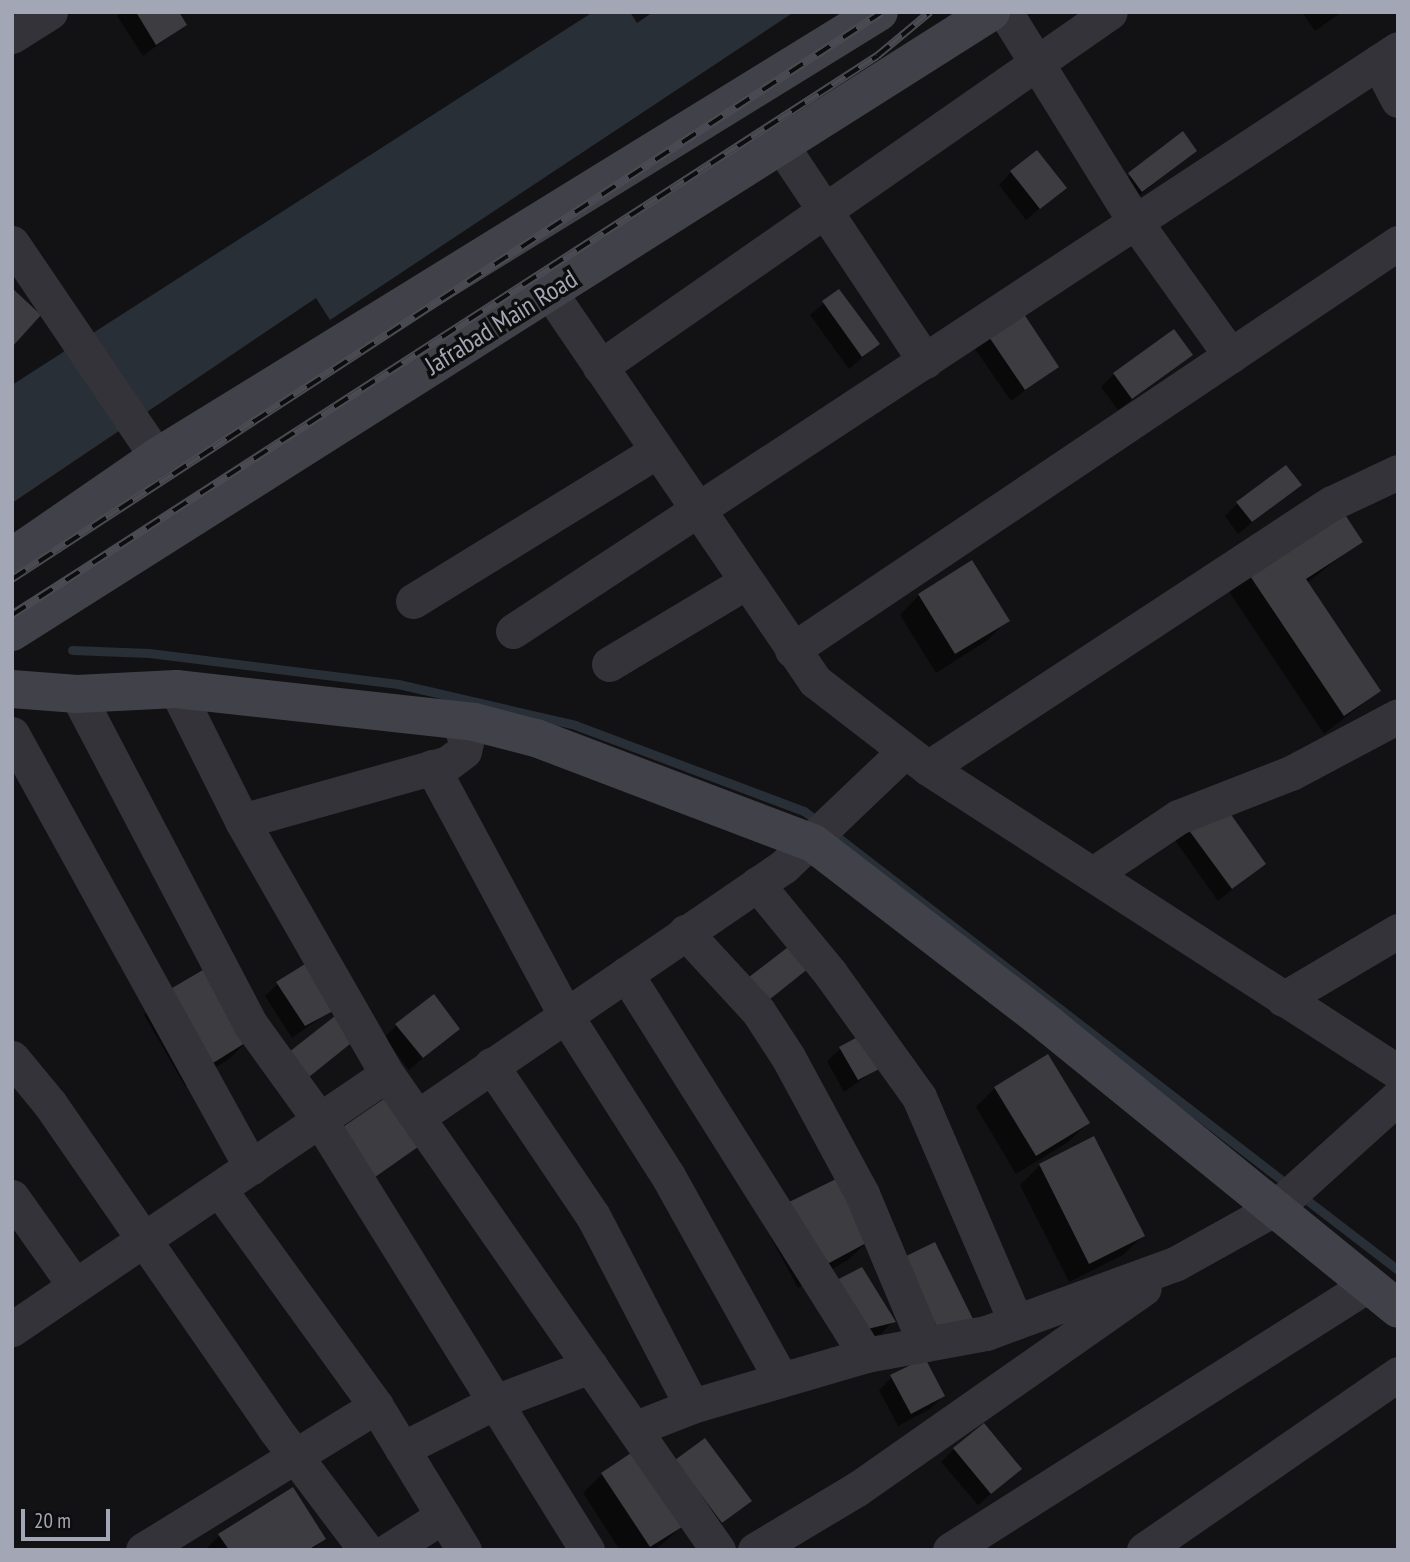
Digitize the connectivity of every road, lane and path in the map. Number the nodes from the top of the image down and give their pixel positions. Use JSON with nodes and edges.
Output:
{"nodes":[{"id":1,"x":50,"y":12,"type":"edge"},
{"id":2,"x":879,"y":12,"type":"edge"},
{"id":3,"x":991,"y":12,"type":"edge"},
{"id":4,"x":1005,"y":12,"type":"edge"},
{"id":5,"x":1110,"y":12,"type":"edge"},
{"id":6,"x":12,"y":36,"type":"edge"},
{"id":7,"x":1388,"y":55,"type":"edge"},
{"id":8,"x":1036,"y":62,"type":"junction"},
{"id":9,"x":1398,"y":100,"type":"edge"},
{"id":10,"x":781,"y":145,"type":"junction"},
{"id":11,"x":825,"y":212,"type":"junction"},
{"id":12,"x":1136,"y":223,"type":"junction"},
{"id":13,"x":12,"y":243,"type":"edge"},
{"id":14,"x":1398,"y":243,"type":"edge"},
{"id":15,"x":549,"y":291,"type":"junction"},
{"id":16,"x":1231,"y":356,"type":"junction"},
{"id":17,"x":925,"y":361,"type":"junction"},
{"id":18,"x":600,"y":367,"type":"junction"},
{"id":19,"x":148,"y":445,"type":"junction"},
{"id":20,"x":657,"y":451,"type":"junction"},
{"id":21,"x":1398,"y":472,"type":"edge"},
{"id":22,"x":697,"y":511,"type":"junction"},
{"id":23,"x":12,"y":557,"type":"edge"},
{"id":24,"x":746,"y":582,"type":"junction"},
{"id":25,"x":413,"y":601,"type":"dead end"},
{"id":26,"x":513,"y":631,"type":"dead end"},
{"id":27,"x":12,"y":632,"type":"edge"},
{"id":28,"x":792,"y":650,"type":"junction"},
{"id":29,"x":608,"y":664,"type":"dead end"},
{"id":30,"x":12,"y":689,"type":"edge"},
{"id":31,"x":176,"y":689,"type":"junction"},
{"id":32,"x":77,"y":694,"type":"junction"},
{"id":33,"x":1398,"y":716,"type":"edge"},
{"id":34,"x":459,"y":720,"type":"junction"},
{"id":35,"x":12,"y":734,"type":"edge"},
{"id":36,"x":916,"y":759,"type":"junction"},
{"id":37,"x":432,"y":766,"type":"junction"},
{"id":38,"x":242,"y":821,"type":"junction"},
{"id":39,"x":823,"y":833,"type":"junction"},
{"id":40,"x":1093,"y":874,"type":"junction"},
{"id":41,"x":757,"y":884,"type":"junction"},
{"id":42,"x":1398,"y":931,"type":"edge"},
{"id":43,"x":685,"y":932,"type":"junction"},
{"id":44,"x":626,"y":974,"type":"junction"},
{"id":45,"x":1283,"y":999,"type":"junction"},
{"id":46,"x":566,"y":1016,"type":"junction"},
{"id":47,"x":12,"y":1058,"type":"edge"},
{"id":48,"x":491,"y":1065,"type":"junction"},
{"id":49,"x":1398,"y":1072,"type":"edge"},
{"id":50,"x":387,"y":1074,"type":"junction"},
{"id":51,"x":1398,"y":1097,"type":"edge"},
{"id":52,"x":419,"y":1116,"type":"junction"},
{"id":53,"x":321,"y":1122,"type":"junction"},
{"id":54,"x":251,"y":1167,"type":"junction"},
{"id":55,"x":219,"y":1189,"type":"junction"},
{"id":56,"x":12,"y":1197,"type":"edge"},
{"id":57,"x":1278,"y":1206,"type":"junction"},
{"id":58,"x":142,"y":1240,"type":"junction"},
{"id":59,"x":1175,"y":1264,"type":"junction"},
{"id":60,"x":1368,"y":1285,"type":"junction"},
{"id":61,"x":75,"y":1286,"type":"junction"},
{"id":62,"x":1398,"y":1309,"type":"edge"},
{"id":63,"x":1016,"y":1322,"type":"junction"},
{"id":64,"x":12,"y":1329,"type":"edge"},
{"id":65,"x":925,"y":1344,"type":"junction"},
{"id":66,"x":866,"y":1355,"type":"junction"},
{"id":67,"x":590,"y":1366,"type":"junction"},
{"id":68,"x":1398,"y":1374,"type":"edge"},
{"id":69,"x":781,"y":1379,"type":"junction"},
{"id":70,"x":495,"y":1402,"type":"junction"},
{"id":71,"x":376,"y":1406,"type":"junction"},
{"id":72,"x":692,"y":1406,"type":"junction"},
{"id":73,"x":636,"y":1428,"type":"junction"},
{"id":74,"x":402,"y":1449,"type":"junction"},
{"id":75,"x":297,"y":1456,"type":"junction"},
{"id":76,"x":443,"y":1516,"type":"junction"},
{"id":77,"x":143,"y":1550,"type":"edge"},
{"id":78,"x":366,"y":1550,"type":"edge"},
{"id":79,"x":389,"y":1550,"type":"edge"},
{"id":80,"x":464,"y":1550,"type":"edge"},
{"id":81,"x":587,"y":1550,"type":"edge"},
{"id":82,"x":718,"y":1550,"type":"edge"},
{"id":83,"x":755,"y":1550,"type":"edge"},
{"id":84,"x":950,"y":1550,"type":"edge"},
{"id":85,"x":1144,"y":1550,"type":"edge"}],
"edges":[{"from":1,"to":6,"type":"street"},
{"from":2,"to":19,"type":"main road"},
{"from":3,"to":10,"type":"main road","name":"Jafrabad Main Road"},
{"from":4,"to":8,"type":"street"},
{"from":5,"to":8,"type":"street"},
{"from":7,"to":9,"type":"street"},
{"from":7,"to":12,"type":"street"},
{"from":8,"to":11,"type":"street"},
{"from":8,"to":12,"type":"street"},
{"from":10,"to":11,"type":"street"},
{"from":10,"to":15,"type":"main road","name":"Jafrabad Main Road"},
{"from":11,"to":17,"type":"street"},
{"from":11,"to":18,"type":"street"},
{"from":12,"to":16,"type":"street"},
{"from":12,"to":17,"type":"street"},
{"from":13,"to":19,"type":"street"},
{"from":14,"to":16,"type":"street"},
{"from":15,"to":18,"type":"street"},
{"from":15,"to":27,"type":"main road","name":"Jafrabad Main Road"},
{"from":16,"to":28,"type":"street"},
{"from":17,"to":22,"type":"street"},
{"from":18,"to":20,"type":"street"},
{"from":19,"to":23,"type":"main road"},
{"from":20,"to":22,"type":"street"},
{"from":20,"to":25,"type":"street"},
{"from":21,"to":36,"type":"street"},
{"from":22,"to":24,"type":"street"},
{"from":22,"to":26,"type":"street"},
{"from":24,"to":28,"type":"street"},
{"from":24,"to":29,"type":"street"},
{"from":28,"to":36,"type":"street"},
{"from":30,"to":32,"type":"main road"},
{"from":31,"to":32,"type":"main road"},
{"from":31,"to":34,"type":"main road"},
{"from":31,"to":38,"type":"street"},
{"from":32,"to":53,"type":"street"},
{"from":33,"to":40,"type":"street"},
{"from":34,"to":37,"type":"street"},
{"from":34,"to":39,"type":"main road"},
{"from":35,"to":54,"type":"street"},
{"from":36,"to":39,"type":"street"},
{"from":36,"to":40,"type":"street"},
{"from":37,"to":38,"type":"street"},
{"from":37,"to":46,"type":"street"},
{"from":38,"to":50,"type":"street"},
{"from":39,"to":41,"type":"street"},
{"from":39,"to":57,"type":"main road"},
{"from":40,"to":45,"type":"street"},
{"from":41,"to":43,"type":"street"},
{"from":41,"to":63,"type":"street"},
{"from":42,"to":45,"type":"street"},
{"from":43,"to":44,"type":"street"},
{"from":43,"to":65,"type":"street"},
{"from":44,"to":46,"type":"street"},
{"from":44,"to":66,"type":"street"},
{"from":45,"to":49,"type":"street"},
{"from":46,"to":48,"type":"street"},
{"from":46,"to":69,"type":"street"},
{"from":47,"to":58,"type":"street"},
{"from":48,"to":52,"type":"street"},
{"from":48,"to":72,"type":"street"},
{"from":50,"to":52,"type":"street"},
{"from":50,"to":53,"type":"street"},
{"from":51,"to":57,"type":"street"},
{"from":52,"to":67,"type":"street"},
{"from":53,"to":54,"type":"street"},
{"from":53,"to":70,"type":"street"},
{"from":54,"to":55,"type":"street"},
{"from":55,"to":58,"type":"street"},
{"from":55,"to":71,"type":"street"},
{"from":56,"to":61,"type":"street"},
{"from":57,"to":59,"type":"street"},
{"from":57,"to":60,"type":"main road"},
{"from":58,"to":61,"type":"street"},
{"from":58,"to":75,"type":"street"},
{"from":59,"to":63,"type":"street"},
{"from":59,"to":83,"type":"street"},
{"from":60,"to":62,"type":"main road"},
{"from":60,"to":84,"type":"street"},
{"from":61,"to":64,"type":"street"},
{"from":63,"to":65,"type":"street"},
{"from":65,"to":66,"type":"street"},
{"from":66,"to":69,"type":"street"},
{"from":67,"to":70,"type":"street"},
{"from":67,"to":73,"type":"street"},
{"from":68,"to":85,"type":"street"},
{"from":69,"to":72,"type":"street"},
{"from":70,"to":74,"type":"street"},
{"from":70,"to":81,"type":"street"},
{"from":71,"to":74,"type":"street"},
{"from":71,"to":75,"type":"street"},
{"from":72,"to":73,"type":"street"},
{"from":73,"to":82,"type":"street"},
{"from":74,"to":76,"type":"street"},
{"from":75,"to":77,"type":"street"},
{"from":75,"to":78,"type":"street"},
{"from":76,"to":79,"type":"street"},
{"from":76,"to":80,"type":"street"}]}
